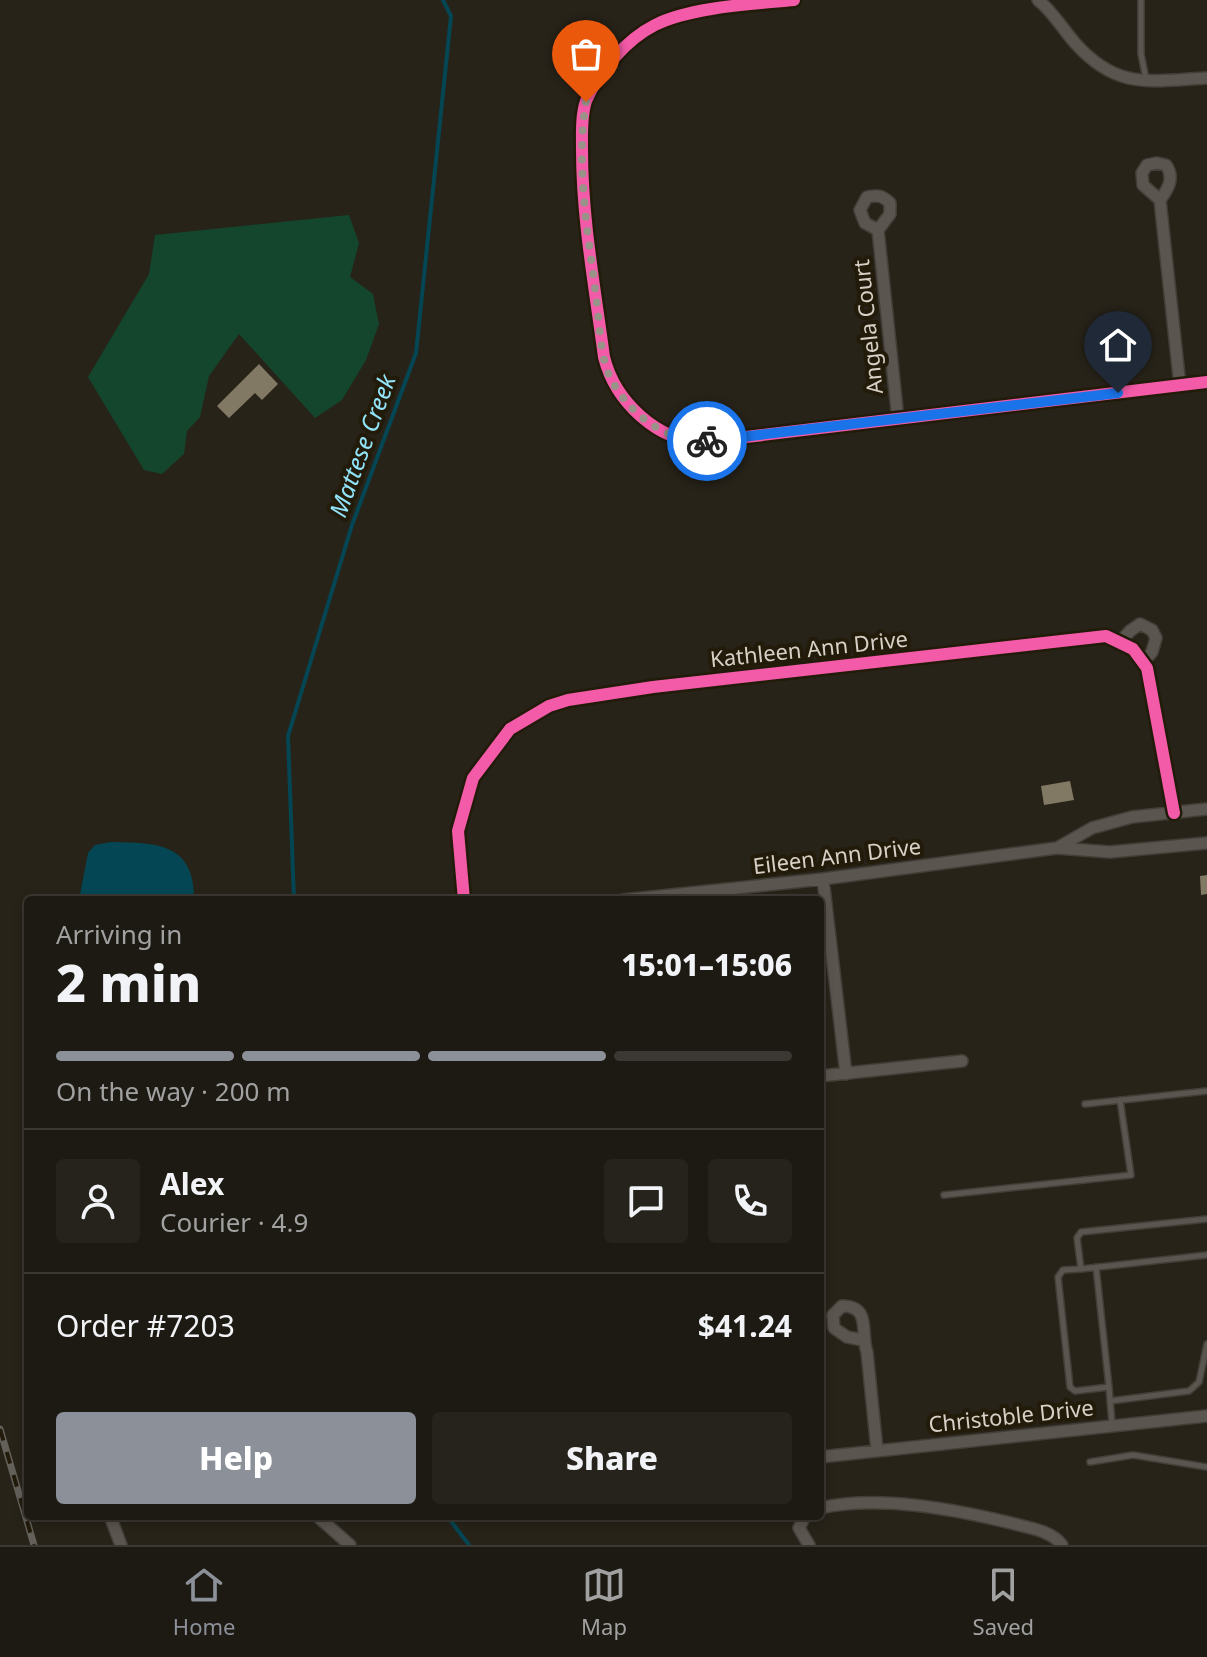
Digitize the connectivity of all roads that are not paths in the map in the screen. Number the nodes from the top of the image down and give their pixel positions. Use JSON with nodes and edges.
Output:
{"nodes":[{"id":1,"x":794,"y":0,"type":"edge"},
{"id":2,"x":1038,"y":0,"type":"edge"},
{"id":3,"x":1141,"y":0,"type":"edge"},
{"id":4,"x":1207,"y":78,"type":"edge"},
{"id":5,"x":1146,"y":81,"type":"junction"},
{"id":6,"x":1160,"y":200,"type":"dead end"},
{"id":7,"x":878,"y":230,"type":"dead end"},
{"id":8,"x":1207,"y":382,"type":"edge"},
{"id":9,"x":1180,"y":386,"type":"junction"},
{"id":10,"x":898,"y":419,"type":"junction"},
{"id":11,"x":1119,"y":643,"type":"junction"},
{"id":12,"x":1143,"y":662,"type":"junction"},
{"id":13,"x":1207,"y":809,"type":"edge"},
{"id":14,"x":1174,"y":813,"type":"junction"},
{"id":15,"x":1207,"y":843,"type":"edge"},
{"id":16,"x":1057,"y":848,"type":"junction"},
{"id":17,"x":823,"y":879,"type":"junction"},
{"id":18,"x":464,"y":896,"type":"edge"},
{"id":19,"x":661,"y":896,"type":"edge"},
{"id":20,"x":962,"y":1061,"type":"dead end"},
{"id":21,"x":846,"y":1074,"type":"junction"},
{"id":22,"x":824,"y":1076,"type":"edge"},
{"id":23,"x":1207,"y":1091,"type":"edge"},
{"id":24,"x":1120,"y":1100,"type":"junction"},
{"id":25,"x":1085,"y":1104,"type":"dead end"},
{"id":26,"x":944,"y":1195,"type":"dead end"},
{"id":27,"x":1207,"y":1219,"type":"edge"},
{"id":28,"x":1207,"y":1255,"type":"edge"},
{"id":29,"x":1096,"y":1267,"type":"junction"},
{"id":30,"x":1081,"y":1269,"type":"junction"},
{"id":31,"x":863,"y":1340,"type":"dead end"},
{"id":32,"x":1207,"y":1344,"type":"edge"},
{"id":33,"x":1109,"y":1387,"type":"junction"},
{"id":34,"x":1110,"y":1401,"type":"junction"},
{"id":35,"x":1207,"y":1416,"type":"edge"},
{"id":36,"x":1113,"y":1425,"type":"junction"},
{"id":37,"x":877,"y":1450,"type":"junction"},
{"id":38,"x":824,"y":1457,"type":"edge"},
{"id":39,"x":1090,"y":1462,"type":"dead end"},
{"id":40,"x":1207,"y":1467,"type":"edge"},
{"id":41,"x":824,"y":1508,"type":"edge"},
{"id":42,"x":112,"y":1520,"type":"edge"},
{"id":43,"x":322,"y":1520,"type":"edge"},
{"id":44,"x":803,"y":1520,"type":"edge"},
{"id":45,"x":121,"y":1545,"type":"edge"},
{"id":46,"x":350,"y":1545,"type":"edge"},
{"id":47,"x":809,"y":1545,"type":"edge"},
{"id":48,"x":1062,"y":1545,"type":"edge"}],
"edges":[{"from":1,"to":10,"type":"street"},
{"from":2,"to":5,"type":"street"},
{"from":3,"to":5,"type":"lane"},
{"from":4,"to":5,"type":"street"},
{"from":6,"to":9,"type":"street"},
{"from":7,"to":10,"type":"street","name":"Angela Court"},
{"from":8,"to":9,"type":"street"},
{"from":9,"to":10,"type":"street"},
{"from":11,"to":12,"type":"street"},
{"from":11,"to":12,"type":"street"},
{"from":11,"to":18,"type":"street","name":"Kathleen Ann Drive"},
{"from":12,"to":14,"type":"street"},
{"from":13,"to":14,"type":"street","name":"Eileen Ann Drive"},
{"from":14,"to":16,"type":"street","name":"Eileen Ann Drive"},
{"from":15,"to":16,"type":"street","name":"Eileen Ann Drive"},
{"from":16,"to":17,"type":"street","name":"Eileen Ann Drive"},
{"from":17,"to":19,"type":"street","name":"Eileen Ann Drive"},
{"from":17,"to":21,"type":"street"},
{"from":20,"to":21,"type":"street"},
{"from":21,"to":22,"type":"street"},
{"from":23,"to":24,"type":"lane"},
{"from":24,"to":25,"type":"lane"},
{"from":24,"to":26,"type":"lane"},
{"from":27,"to":30,"type":"lane"},
{"from":28,"to":29,"type":"lane"},
{"from":29,"to":30,"type":"lane"},
{"from":29,"to":33,"type":"lane"},
{"from":30,"to":33,"type":"lane"},
{"from":31,"to":37,"type":"street"},
{"from":32,"to":34,"type":"lane"},
{"from":33,"to":34,"type":"lane"},
{"from":34,"to":36,"type":"lane"},
{"from":35,"to":36,"type":"street","name":"Christoble Drive"},
{"from":36,"to":37,"type":"street","name":"Christoble Drive"},
{"from":37,"to":38,"type":"street","name":"Christoble Drive"},
{"from":39,"to":40,"type":"lane"},
{"from":41,"to":48,"type":"street"},
{"from":42,"to":45,"type":"street"},
{"from":43,"to":46,"type":"street"},
{"from":44,"to":47,"type":"street"}]}
